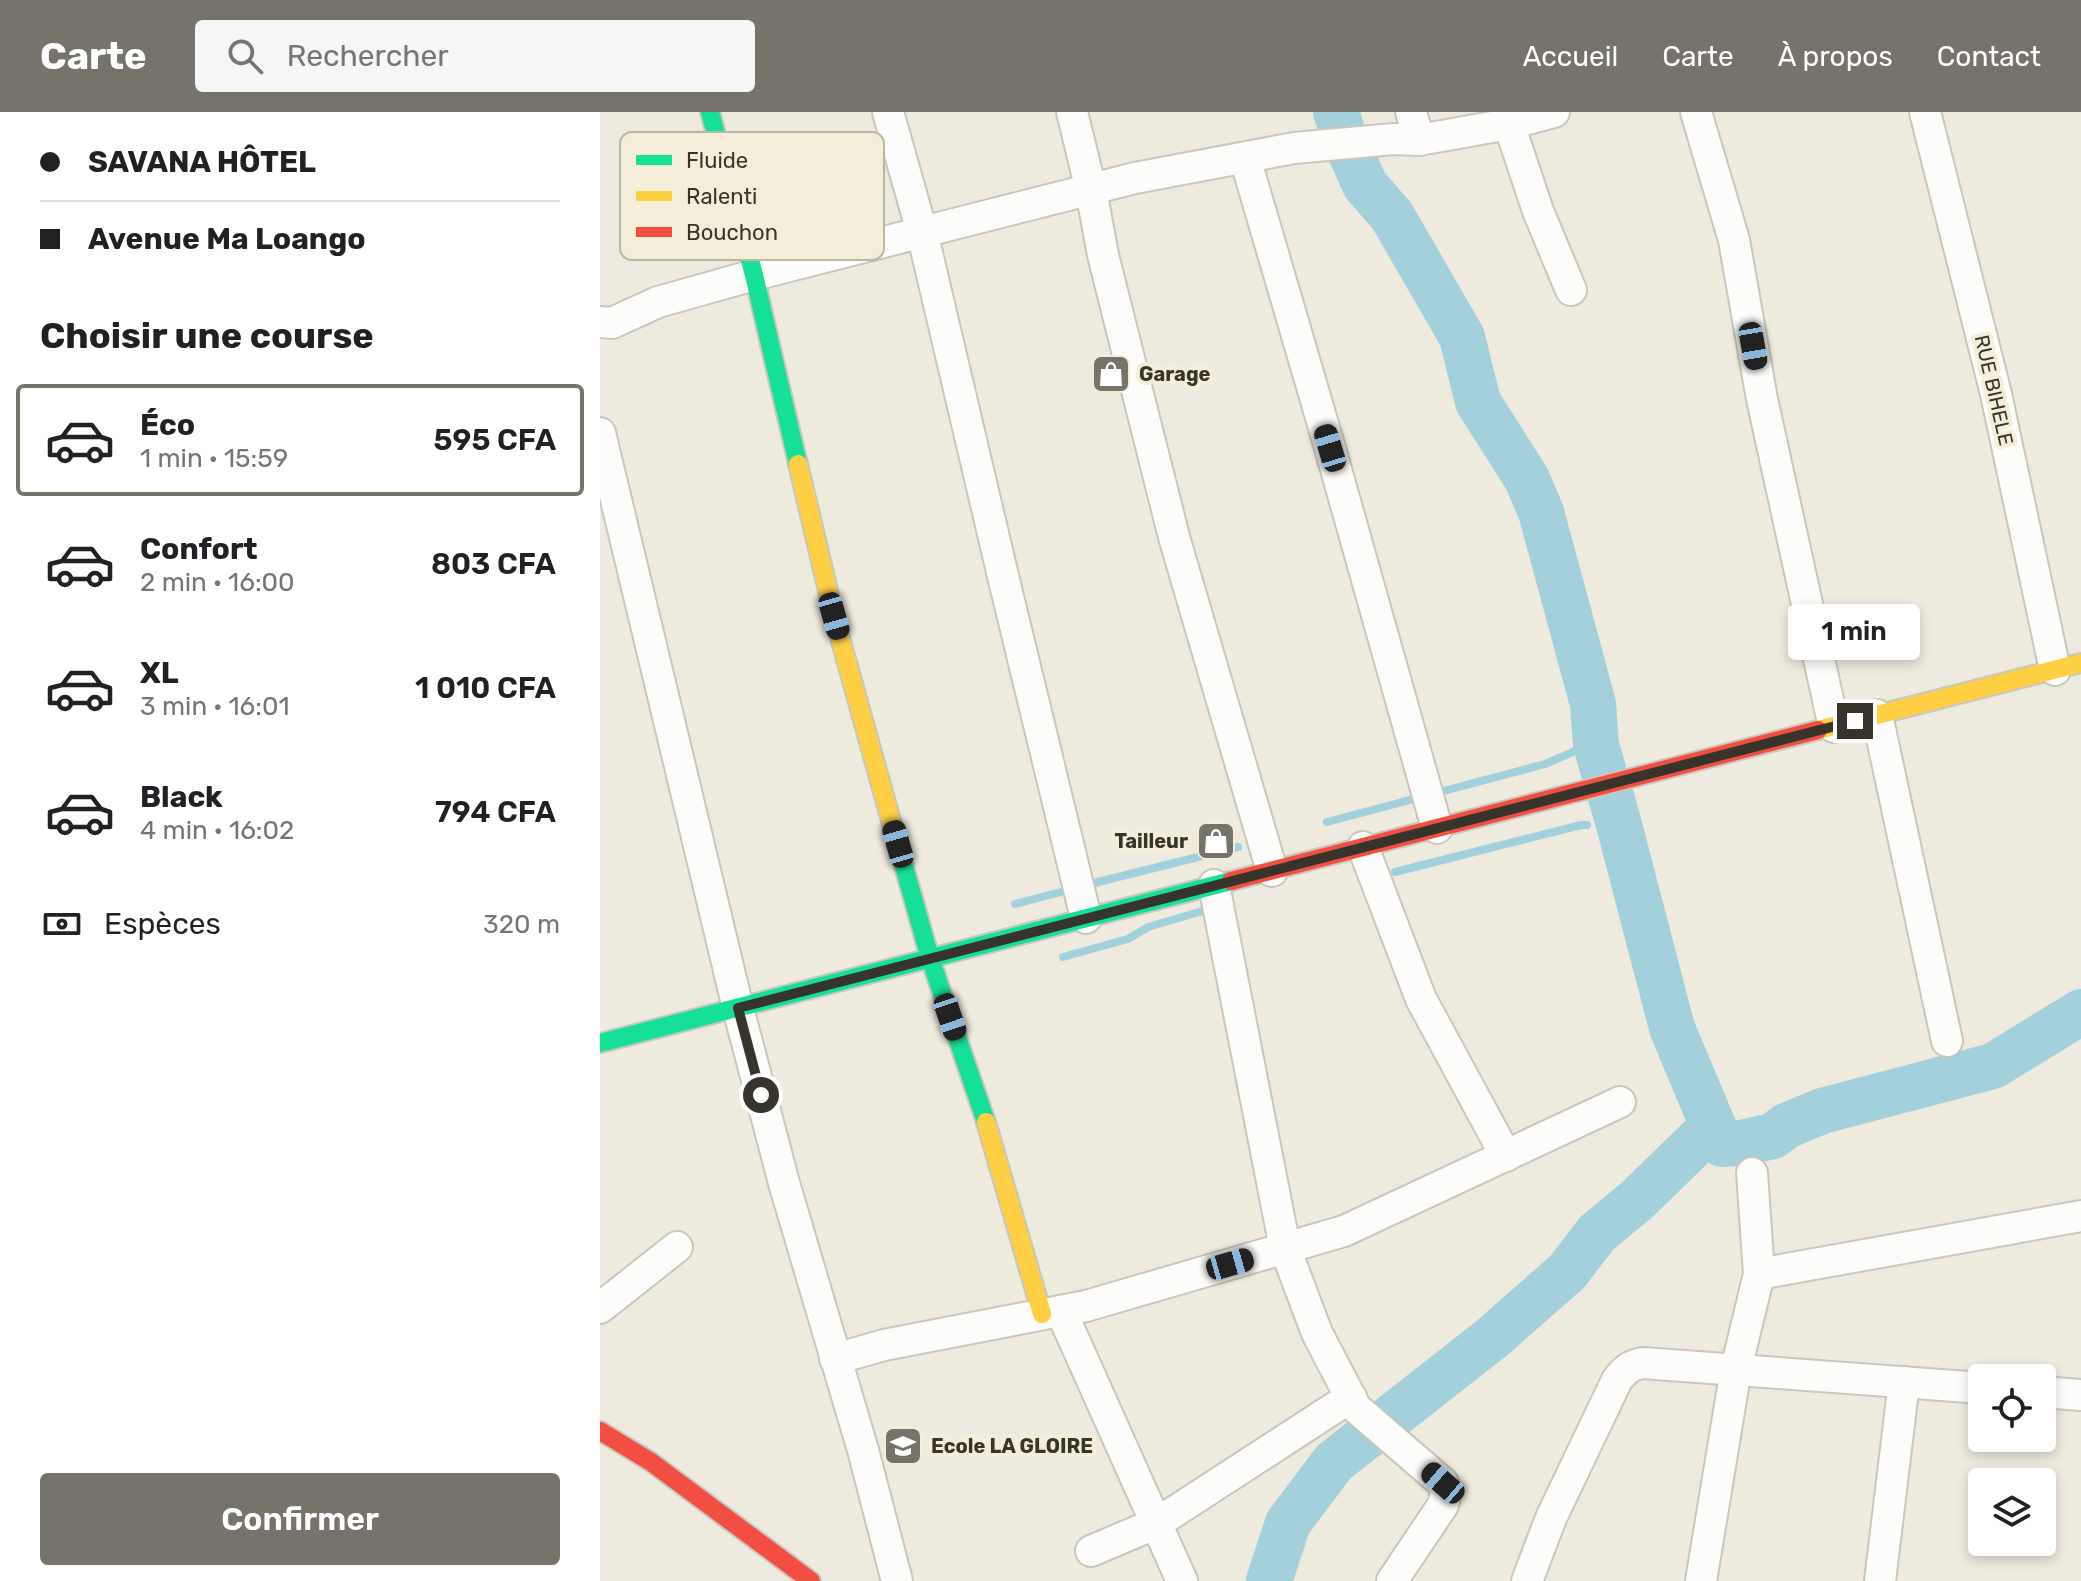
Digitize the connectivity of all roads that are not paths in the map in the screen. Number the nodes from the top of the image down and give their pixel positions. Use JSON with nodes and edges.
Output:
{"nodes":[{"id":1,"x":710,"y":112,"type":"edge"},
{"id":2,"x":888,"y":112,"type":"edge"},
{"id":3,"x":1072,"y":112,"type":"edge"},
{"id":4,"x":1554,"y":112,"type":"edge"},
{"id":5,"x":1696,"y":112,"type":"edge"},
{"id":6,"x":1925,"y":112,"type":"edge"},
{"id":7,"x":1509,"y":124,"type":"junction"},
{"id":8,"x":1415,"y":126,"type":"edge"},
{"id":9,"x":715,"y":132,"type":"edge"},
{"id":10,"x":1245,"y":158,"type":"junction"},
{"id":11,"x":1091,"y":190,"type":"junction"},
{"id":12,"x":922,"y":232,"type":"junction"},
{"id":13,"x":884,"y":242,"type":"edge"},
{"id":14,"x":750,"y":260,"type":"edge"},
{"id":15,"x":813,"y":260,"type":"edge"},
{"id":16,"x":754,"y":275,"type":"junction"},
{"id":17,"x":1571,"y":290,"type":"dead end"},
{"id":18,"x":600,"y":322,"type":"edge"},
{"id":19,"x":600,"y":433,"type":"edge"},
{"id":20,"x":2074,"y":668,"type":"edge"},
{"id":21,"x":1877,"y":715,"type":"junction"},
{"id":22,"x":1834,"y":727,"type":"junction"},
{"id":23,"x":1437,"y":828,"type":"junction"},
{"id":24,"x":1363,"y":847,"type":"junction"},
{"id":25,"x":1272,"y":871,"type":"junction"},
{"id":26,"x":1214,"y":885,"type":"junction"},
{"id":27,"x":1086,"y":918,"type":"junction"},
{"id":28,"x":930,"y":958,"type":"junction"},
{"id":29,"x":738,"y":1008,"type":"junction"},
{"id":30,"x":1947,"y":1041,"type":"dead end"},
{"id":31,"x":600,"y":1043,"type":"edge"},
{"id":32,"x":1620,"y":1102,"type":"dead end"},
{"id":33,"x":1506,"y":1156,"type":"junction"},
{"id":34,"x":1752,"y":1173,"type":"dead end"},
{"id":35,"x":2081,"y":1216,"type":"edge"},
{"id":36,"x":677,"y":1247,"type":"dead end"},
{"id":37,"x":1285,"y":1248,"type":"junction"},
{"id":38,"x":1759,"y":1274,"type":"junction"},
{"id":39,"x":600,"y":1308,"type":"edge"},
{"id":40,"x":1051,"y":1312,"type":"junction"},
{"id":41,"x":835,"y":1359,"type":"junction"},
{"id":42,"x":1736,"y":1369,"type":"junction"},
{"id":43,"x":1904,"y":1382,"type":"junction"},
{"id":44,"x":1968,"y":1387,"type":"edge"},
{"id":45,"x":2056,"y":1393,"type":"edge"},
{"id":46,"x":2081,"y":1395,"type":"edge"},
{"id":47,"x":1351,"y":1397,"type":"junction"},
{"id":48,"x":600,"y":1431,"type":"edge"},
{"id":49,"x":1157,"y":1523,"type":"junction"},
{"id":50,"x":1091,"y":1551,"type":"dead end"},
{"id":51,"x":811,"y":1581,"type":"edge"},
{"id":52,"x":897,"y":1581,"type":"edge"},
{"id":53,"x":1182,"y":1581,"type":"edge"},
{"id":54,"x":1392,"y":1581,"type":"edge"},
{"id":55,"x":1527,"y":1581,"type":"edge"},
{"id":56,"x":1701,"y":1581,"type":"edge"},
{"id":57,"x":1880,"y":1581,"type":"edge"}],
"edges":[{"from":1,"to":9,"type":"main road"},
{"from":2,"to":12,"type":"street"},
{"from":3,"to":11,"type":"street"},
{"from":4,"to":7,"type":"street"},
{"from":5,"to":22,"type":"street"},
{"from":6,"to":20,"type":"street","name":"RUE BIHELE"},
{"from":7,"to":8,"type":"street"},
{"from":7,"to":17,"type":"street"},
{"from":8,"to":10,"type":"street"},
{"from":10,"to":11,"type":"street"},
{"from":10,"to":23,"type":"street"},
{"from":11,"to":12,"type":"street"},
{"from":11,"to":25,"type":"street"},
{"from":12,"to":13,"type":"street"},
{"from":12,"to":27,"type":"street"},
{"from":14,"to":16,"type":"main road"},
{"from":15,"to":16,"type":"street"},
{"from":16,"to":18,"type":"street"},
{"from":16,"to":28,"type":"main road"},
{"from":19,"to":29,"type":"street"},
{"from":20,"to":21,"type":"main road"},
{"from":21,"to":22,"type":"main road"},
{"from":21,"to":30,"type":"street"},
{"from":22,"to":23,"type":"main road"},
{"from":23,"to":24,"type":"main road"},
{"from":24,"to":25,"type":"main road"},
{"from":24,"to":33,"type":"street"},
{"from":25,"to":26,"type":"main road"},
{"from":26,"to":27,"type":"main road"},
{"from":26,"to":37,"type":"street"},
{"from":27,"to":28,"type":"main road"},
{"from":28,"to":29,"type":"main road"},
{"from":28,"to":40,"type":"main road"},
{"from":29,"to":31,"type":"main road"},
{"from":29,"to":41,"type":"street"},
{"from":32,"to":33,"type":"street"},
{"from":33,"to":37,"type":"street"},
{"from":34,"to":38,"type":"street"},
{"from":35,"to":38,"type":"street"},
{"from":36,"to":39,"type":"street"},
{"from":37,"to":40,"type":"street"},
{"from":37,"to":47,"type":"street"},
{"from":38,"to":42,"type":"street"},
{"from":40,"to":41,"type":"street"},
{"from":40,"to":49,"type":"street"},
{"from":41,"to":52,"type":"street"},
{"from":42,"to":43,"type":"street"},
{"from":42,"to":55,"type":"street"},
{"from":42,"to":56,"type":"street"},
{"from":43,"to":44,"type":"street"},
{"from":43,"to":57,"type":"street"},
{"from":45,"to":46,"type":"street"},
{"from":47,"to":49,"type":"street"},
{"from":47,"to":54,"type":"street"},
{"from":48,"to":51,"type":"main road"},
{"from":49,"to":50,"type":"street"},
{"from":49,"to":53,"type":"street"}]}
